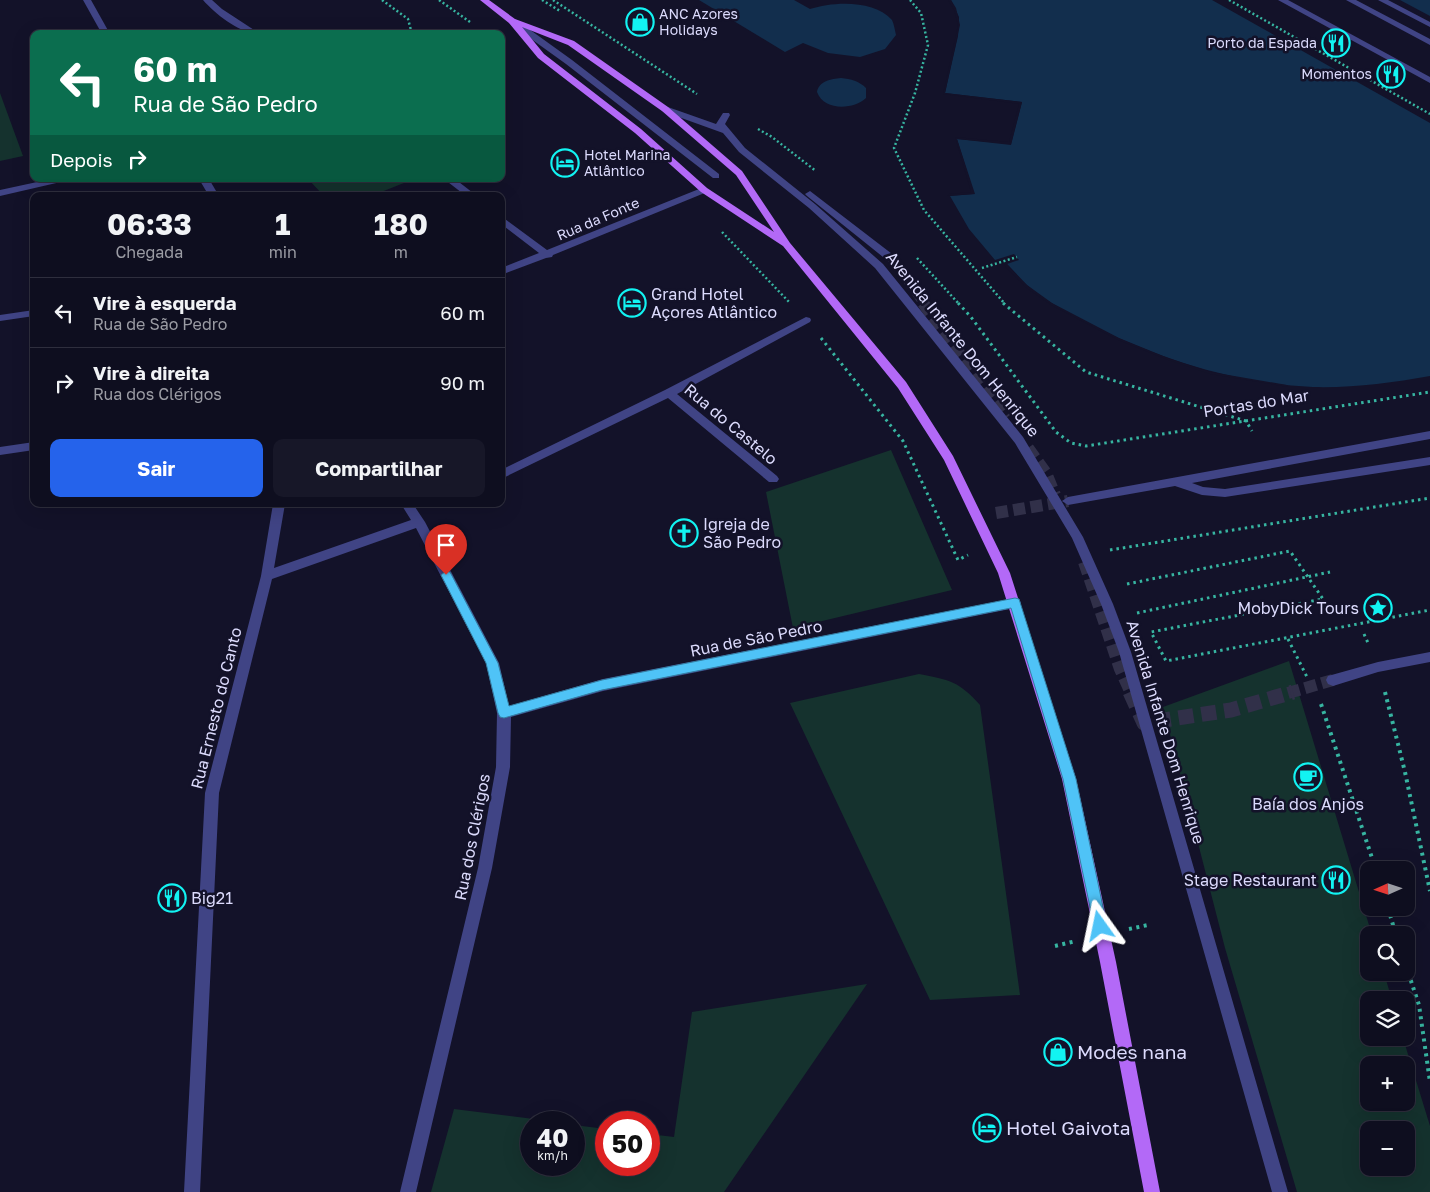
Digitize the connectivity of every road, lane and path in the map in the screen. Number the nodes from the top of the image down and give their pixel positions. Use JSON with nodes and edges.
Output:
{"nodes":[{"id":1,"x":87,"y":0,"type":"edge"},
{"id":2,"x":207,"y":0,"type":"edge"},
{"id":3,"x":382,"y":0,"type":"edge"},
{"id":4,"x":439,"y":0,"type":"edge"},
{"id":5,"x":484,"y":0,"type":"edge"},
{"id":6,"x":553,"y":0,"type":"edge"},
{"id":7,"x":910,"y":0,"type":"edge"},
{"id":8,"x":1229,"y":0,"type":"edge"},
{"id":9,"x":1282,"y":0,"type":"edge"},
{"id":10,"x":1350,"y":0,"type":"edge"},
{"id":11,"x":1382,"y":0,"type":"edge"},
{"id":12,"x":512,"y":21,"type":"junction"},
{"id":13,"x":471,"y":22,"type":"dead end"},
{"id":14,"x":1430,"y":25,"type":"edge"},
{"id":15,"x":104,"y":30,"type":"edge"},
{"id":16,"x":250,"y":30,"type":"edge"},
{"id":17,"x":411,"y":30,"type":"edge"},
{"id":18,"x":1430,"y":42,"type":"edge"},
{"id":19,"x":1430,"y":80,"type":"edge"},
{"id":20,"x":665,"y":109,"type":"junction"},
{"id":21,"x":1430,"y":114,"type":"edge"},
{"id":22,"x":726,"y":115,"type":"joint"},
{"id":23,"x":726,"y":131,"type":"junction"},
{"id":24,"x":716,"y":176,"type":"dead end"},
{"id":25,"x":49,"y":182,"type":"edge"},
{"id":26,"x":453,"y":182,"type":"edge"},
{"id":27,"x":704,"y":190,"type":"junction"},
{"id":28,"x":467,"y":192,"type":"edge"},
{"id":29,"x":0,"y":193,"type":"edge"},
{"id":30,"x":505,"y":222,"type":"edge"},
{"id":31,"x":720,"y":231,"type":"dead end"},
{"id":32,"x":787,"y":246,"type":"junction"},
{"id":33,"x":548,"y":255,"type":"junction"},
{"id":34,"x":1017,"y":257,"type":"dead end"},
{"id":35,"x":892,"y":259,"type":"tunnel mouth"},
{"id":36,"x":982,"y":268,"type":"dead end"},
{"id":37,"x":505,"y":271,"type":"edge"},
{"id":38,"x":30,"y":314,"type":"edge"},
{"id":39,"x":0,"y":318,"type":"edge"},
{"id":40,"x":806,"y":320,"type":"junction"},
{"id":41,"x":1430,"y":392,"type":"edge"},
{"id":42,"x":669,"y":393,"type":"junction"},
{"id":43,"x":1246,"y":421,"type":"junction"},
{"id":44,"x":1252,"y":431,"type":"dead end"},
{"id":45,"x":1430,"y":435,"type":"edge"},
{"id":46,"x":1086,"y":446,"type":"dead end"},
{"id":47,"x":30,"y":447,"type":"edge"},
{"id":48,"x":0,"y":451,"type":"edge"},
{"id":49,"x":1430,"y":460,"type":"edge"},
{"id":50,"x":505,"y":473,"type":"edge"},
{"id":51,"x":773,"y":479,"type":"dead end"},
{"id":52,"x":1174,"y":481,"type":"junction"},
{"id":53,"x":1430,"y":498,"type":"edge"},
{"id":54,"x":1068,"y":501,"type":"tunnel mouth"},
{"id":55,"x":278,"y":507,"type":"edge"},
{"id":56,"x":409,"y":507,"type":"edge"},
{"id":57,"x":419,"y":522,"type":"junction"},
{"id":58,"x":1110,"y":558,"type":"dead end"},
{"id":59,"x":958,"y":560,"type":"dead end"},
{"id":60,"x":1330,"y":572,"type":"dead end"},
{"id":61,"x":267,"y":576,"type":"junction"},
{"id":62,"x":1121,"y":578,"type":"dead end"},
{"id":63,"x":1015,"y":603,"type":"junction"},
{"id":64,"x":1430,"y":610,"type":"edge"},
{"id":65,"x":1112,"y":618,"type":"junction"},
{"id":66,"x":1364,"y":634,"type":"dead end"},
{"id":67,"x":1288,"y":639,"type":"junction"},
{"id":68,"x":1430,"y":656,"type":"edge"},
{"id":69,"x":1378,"y":667,"type":"junction"},
{"id":70,"x":1309,"y":680,"type":"dead end"},
{"id":71,"x":1333,"y":680,"type":"tunnel mouth"},
{"id":72,"x":1318,"y":697,"type":"dead end"},
{"id":73,"x":504,"y":713,"type":"junction"},
{"id":74,"x":1373,"y":861,"type":"edge"},
{"id":75,"x":1430,"y":891,"type":"edge"},
{"id":76,"x":1411,"y":981,"type":"edge"},
{"id":77,"x":1430,"y":1082,"type":"edge"},
{"id":78,"x":192,"y":1192,"type":"edge"},
{"id":79,"x":408,"y":1192,"type":"edge"},
{"id":80,"x":1152,"y":1192,"type":"edge"},
{"id":81,"x":1280,"y":1192,"type":"edge"}],
"edges":[{"from":1,"to":15,"type":"street"},
{"from":2,"to":16,"type":"street"},
{"from":3,"to":17,"type":"path"},
{"from":4,"to":13,"type":"path"},
{"from":5,"to":12,"type":"main road"},
{"from":6,"to":22,"type":"path"},
{"from":7,"to":43,"type":"path"},
{"from":8,"to":21,"type":"path"},
{"from":9,"to":19,"type":"street"},
{"from":10,"to":18,"type":"street"},
{"from":11,"to":14,"type":"street"},
{"from":12,"to":20,"type":"main road"},
{"from":12,"to":24,"type":"street"},
{"from":12,"to":27,"type":"main road"},
{"from":20,"to":23,"type":"street"},
{"from":20,"to":32,"type":"main road"},
{"from":22,"to":23,"type":"street"},
{"from":23,"to":35,"type":"street"},
{"from":23,"to":65,"type":"street","name":"Avenida Infante Dom Henrique"},
{"from":25,"to":29,"type":"street"},
{"from":26,"to":28,"type":"street"},
{"from":27,"to":32,"type":"main road"},
{"from":27,"to":33,"type":"street","name":"Rua da Fonte"},
{"from":30,"to":33,"type":"street"},
{"from":31,"to":40,"type":"path"},
{"from":32,"to":63,"type":"main road"},
{"from":33,"to":37,"type":"street","name":"Rua da Fonte"},
{"from":34,"to":36,"type":"path"},
{"from":38,"to":39,"type":"street"},
{"from":40,"to":42,"type":"street"},
{"from":40,"to":59,"type":"path"},
{"from":41,"to":43,"type":"path","name":"Portas do Mar"},
{"from":42,"to":50,"type":"street"},
{"from":42,"to":51,"type":"street","name":"Rua do Castelo"},
{"from":43,"to":44,"type":"path"},
{"from":43,"to":46,"type":"path","name":"Portas do Mar"},
{"from":45,"to":52,"type":"street"},
{"from":47,"to":48,"type":"street"},
{"from":49,"to":52,"type":"street"},
{"from":52,"to":54,"type":"street"},
{"from":53,"to":58,"type":"path"},
{"from":55,"to":61,"type":"street","name":"Rua Ernesto do Canto"},
{"from":56,"to":57,"type":"street","name":"Rua dos Clérigos"},
{"from":57,"to":61,"type":"street"},
{"from":57,"to":73,"type":"street","name":"Rua dos Clérigos"},
{"from":60,"to":65,"type":"path"},
{"from":61,"to":78,"type":"street","name":"Rua Ernesto do Canto"},
{"from":62,"to":67,"type":"path"},
{"from":63,"to":73,"type":"street","name":"Rua de São Pedro"},
{"from":63,"to":80,"type":"main road"},
{"from":64,"to":67,"type":"path"},
{"from":65,"to":81,"type":"street","name":"Avenida Infante Dom Henrique"},
{"from":66,"to":69,"type":"path"},
{"from":67,"to":70,"type":"path"},
{"from":68,"to":69,"type":"street"},
{"from":69,"to":71,"type":"street"},
{"from":69,"to":75,"type":"path"},
{"from":72,"to":74,"type":"path"},
{"from":73,"to":79,"type":"street","name":"Rua dos Clérigos"},
{"from":76,"to":77,"type":"path"}]}
